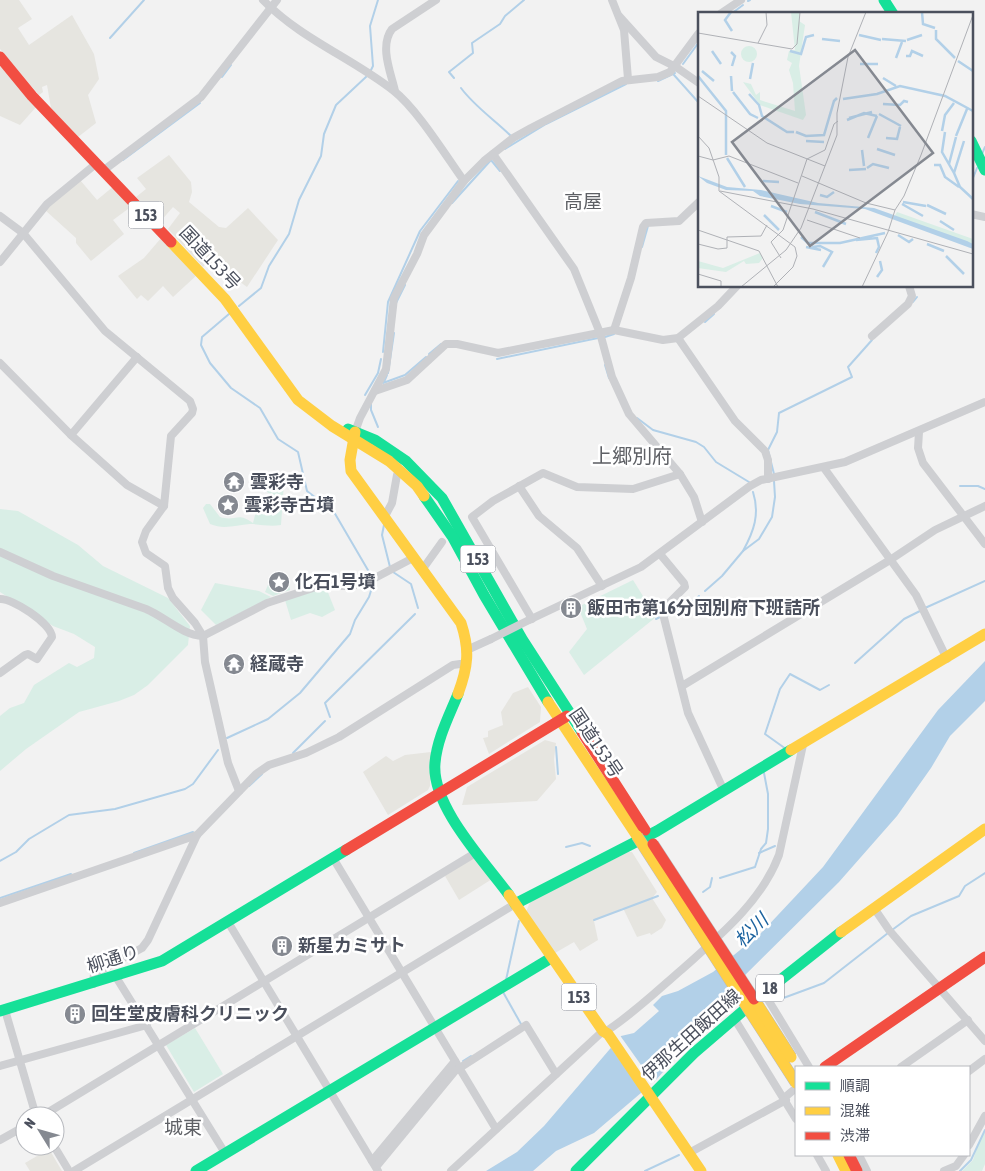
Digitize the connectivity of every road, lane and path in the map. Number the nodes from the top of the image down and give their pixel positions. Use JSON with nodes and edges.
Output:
{"nodes":[{"id":1,"x":263,"y":0,"type":"edge"},
{"id":2,"x":277,"y":0,"type":"edge"},
{"id":3,"x":436,"y":0,"type":"edge"},
{"id":4,"x":612,"y":0,"type":"edge"},
{"id":5,"x":740,"y":0,"type":"edge"},
{"id":6,"x":270,"y":8,"type":"junction"},
{"id":7,"x":723,"y":12,"type":"edge"},
{"id":8,"x":619,"y":16,"type":"junction"},
{"id":9,"x":698,"y":34,"type":"edge"},
{"id":10,"x":0,"y":57,"type":"edge"},
{"id":11,"x":676,"y":66,"type":"junction"},
{"id":12,"x":628,"y":79,"type":"junction"},
{"id":13,"x":698,"y":83,"type":"edge"},
{"id":14,"x":395,"y":91,"type":"junction"},
{"id":15,"x":972,"y":143,"type":"edge"},
{"id":16,"x":493,"y":154,"type":"junction"},
{"id":17,"x":100,"y":166,"type":"junction"},
{"id":18,"x":985,"y":170,"type":"edge"},
{"id":19,"x":464,"y":181,"type":"junction"},
{"id":20,"x":698,"y":203,"type":"edge"},
{"id":21,"x":972,"y":214,"type":"edge"},
{"id":22,"x":0,"y":216,"type":"edge"},
{"id":23,"x":985,"y":217,"type":"edge"},
{"id":24,"x":23,"y":233,"type":"junction"},
{"id":25,"x":0,"y":262,"type":"edge"},
{"id":26,"x":735,"y":288,"type":"edge"},
{"id":27,"x":910,"y":288,"type":"edge"},
{"id":28,"x":614,"y":330,"type":"junction"},
{"id":29,"x":600,"y":333,"type":"junction"},
{"id":30,"x":872,"y":336,"type":"dead end"},
{"id":31,"x":678,"y":338,"type":"junction"},
{"id":32,"x":137,"y":358,"type":"junction"},
{"id":33,"x":0,"y":363,"type":"edge"},
{"id":34,"x":375,"y":391,"type":"junction"},
{"id":35,"x":985,"y":402,"type":"edge"},
{"id":36,"x":919,"y":432,"type":"junction"},
{"id":37,"x":71,"y":434,"type":"junction"},
{"id":38,"x":354,"y":436,"type":"junction"},
{"id":39,"x":824,"y":468,"type":"junction"},
{"id":40,"x":680,"y":474,"type":"junction"},
{"id":41,"x":397,"y":475,"type":"dead end"},
{"id":42,"x":768,"y":479,"type":"junction"},
{"id":43,"x":519,"y":486,"type":"junction"},
{"id":44,"x":164,"y":506,"type":"junction"},
{"id":45,"x":985,"y":506,"type":"edge"},
{"id":46,"x":964,"y":517,"type":"junction"},
{"id":47,"x":384,"y":518,"type":"junction"},
{"id":48,"x":702,"y":522,"type":"junction"},
{"id":49,"x":442,"y":542,"type":"dead end"},
{"id":50,"x":985,"y":544,"type":"edge"},
{"id":51,"x":0,"y":552,"type":"edge"},
{"id":52,"x":660,"y":554,"type":"junction"},
{"id":53,"x":413,"y":558,"type":"junction"},
{"id":54,"x":890,"y":560,"type":"junction"},
{"id":55,"x":422,"y":570,"type":"junction"},
{"id":56,"x":602,"y":586,"type":"junction"},
{"id":57,"x":0,"y":598,"type":"edge"},
{"id":58,"x":531,"y":619,"type":"junction"},
{"id":59,"x":985,"y":634,"type":"edge"},
{"id":60,"x":203,"y":636,"type":"junction"},
{"id":61,"x":468,"y":649,"type":"junction"},
{"id":62,"x":947,"y":659,"type":"junction"},
{"id":63,"x":465,"y":665,"type":"junction"},
{"id":64,"x":0,"y":673,"type":"edge"},
{"id":65,"x":682,"y":686,"type":"junction"},
{"id":66,"x":570,"y":714,"type":"junction"},
{"id":67,"x":560,"y":721,"type":"junction"},
{"id":68,"x":803,"y":745,"type":"junction"},
{"id":69,"x":239,"y":791,"type":"junction"},
{"id":70,"x":724,"y":791,"type":"junction"},
{"id":71,"x":440,"y":793,"type":"junction"},
{"id":72,"x":985,"y":829,"type":"edge"},
{"id":73,"x":641,"y":833,"type":"junction"},
{"id":74,"x":198,"y":835,"type":"junction"},
{"id":75,"x":477,"y":852,"type":"junction"},
{"id":76,"x":333,"y":858,"type":"junction"},
{"id":77,"x":0,"y":904,"type":"edge"},
{"id":78,"x":515,"y":904,"type":"junction"},
{"id":79,"x":874,"y":908,"type":"junction"},
{"id":80,"x":369,"y":918,"type":"junction"},
{"id":81,"x":228,"y":922,"type":"junction"},
{"id":82,"x":985,"y":957,"type":"edge"},
{"id":83,"x":552,"y":958,"type":"junction"},
{"id":84,"x":402,"y":972,"type":"junction"},
{"id":85,"x":116,"y":978,"type":"junction"},
{"id":86,"x":263,"y":981,"type":"junction"},
{"id":87,"x":93,"y":984,"type":"junction"},
{"id":88,"x":941,"y":988,"type":"junction"},
{"id":89,"x":764,"y":993,"type":"junction"},
{"id":90,"x":2,"y":1011,"type":"edge"},
{"id":91,"x":734,"y":1018,"type":"junction"},
{"id":92,"x":968,"y":1020,"type":"junction"},
{"id":93,"x":147,"y":1025,"type":"junction"},
{"id":94,"x":436,"y":1027,"type":"junction"},
{"id":95,"x":605,"y":1033,"type":"junction"},
{"id":96,"x":296,"y":1036,"type":"junction"},
{"id":97,"x":985,"y":1041,"type":"edge"},
{"id":98,"x":160,"y":1045,"type":"junction"},
{"id":99,"x":985,"y":1059,"type":"edge"},
{"id":100,"x":20,"y":1060,"type":"junction"},
{"id":101,"x":457,"y":1064,"type":"junction"},
{"id":102,"x":0,"y":1066,"type":"edge"},
{"id":103,"x":796,"y":1066,"type":"edge"},
{"id":104,"x":808,"y":1066,"type":"edge"},
{"id":105,"x":826,"y":1066,"type":"edge"},
{"id":106,"x":902,"y":1066,"type":"edge"},
{"id":107,"x":970,"y":1070,"type":"edge"},
{"id":108,"x":556,"y":1074,"type":"junction"},
{"id":109,"x":795,"y":1081,"type":"edge"},
{"id":110,"x":795,"y":1089,"type":"edge"},
{"id":111,"x":329,"y":1091,"type":"junction"},
{"id":112,"x":649,"y":1093,"type":"junction"},
{"id":113,"x":193,"y":1099,"type":"junction"},
{"id":114,"x":785,"y":1099,"type":"junction"},
{"id":115,"x":33,"y":1106,"type":"edge"},
{"id":116,"x":59,"y":1106,"type":"edge"},
{"id":117,"x":985,"y":1116,"type":"edge"},
{"id":118,"x":795,"y":1117,"type":"edge"},
{"id":119,"x":496,"y":1129,"type":"junction"},
{"id":120,"x":15,"y":1132,"type":"edge"},
{"id":121,"x":0,"y":1140,"type":"edge"},
{"id":122,"x":970,"y":1143,"type":"edge"},
{"id":123,"x":226,"y":1153,"type":"junction"},
{"id":124,"x":689,"y":1153,"type":"junction"},
{"id":125,"x":60,"y":1156,"type":"edge"},
{"id":126,"x":818,"y":1156,"type":"edge"},
{"id":127,"x":838,"y":1156,"type":"edge"},
{"id":128,"x":850,"y":1156,"type":"edge"},
{"id":129,"x":860,"y":1156,"type":"edge"},
{"id":130,"x":963,"y":1156,"type":"edge"},
{"id":131,"x":375,"y":1166,"type":"edge"},
{"id":132,"x":69,"y":1171,"type":"edge"},
{"id":133,"x":74,"y":1171,"type":"edge"},
{"id":134,"x":196,"y":1171,"type":"edge"},
{"id":135,"x":368,"y":1171,"type":"edge"},
{"id":136,"x":451,"y":1171,"type":"edge"},
{"id":137,"x":576,"y":1171,"type":"edge"},
{"id":138,"x":701,"y":1171,"type":"edge"},
{"id":139,"x":826,"y":1171,"type":"edge"},
{"id":140,"x":846,"y":1171,"type":"edge"},
{"id":141,"x":857,"y":1171,"type":"edge"},
{"id":142,"x":867,"y":1171,"type":"edge"},
{"id":143,"x":944,"y":1171,"type":"edge"}],
"edges":[{"from":1,"to":6,"type":"street"},
{"from":2,"to":6,"type":"street"},
{"from":3,"to":14,"type":"street"},
{"from":4,"to":8,"type":"street"},
{"from":5,"to":7,"type":"street"},
{"from":6,"to":14,"type":"street"},
{"from":6,"to":17,"type":"street"},
{"from":8,"to":11,"type":"street"},
{"from":8,"to":12,"type":"street"},
{"from":9,"to":11,"type":"street"},
{"from":10,"to":17,"type":"main road","name":"国道153号","number":"153"},
{"from":11,"to":12,"type":"street"},
{"from":11,"to":13,"type":"street"},
{"from":12,"to":16,"type":"street"},
{"from":14,"to":19,"type":"street"},
{"from":15,"to":18,"type":"main road"},
{"from":16,"to":19,"type":"street"},
{"from":16,"to":29,"type":"street"},
{"from":17,"to":24,"type":"street"},
{"from":17,"to":38,"type":"main road","name":"国道153号","number":"153"},
{"from":19,"to":34,"type":"street"},
{"from":20,"to":28,"type":"street"},
{"from":21,"to":23,"type":"street"},
{"from":22,"to":24,"type":"street"},
{"from":24,"to":25,"type":"street"},
{"from":24,"to":32,"type":"street"},
{"from":26,"to":31,"type":"street"},
{"from":27,"to":30,"type":"street"},
{"from":28,"to":29,"type":"street"},
{"from":28,"to":31,"type":"street"},
{"from":29,"to":34,"type":"street"},
{"from":29,"to":40,"type":"street"},
{"from":31,"to":42,"type":"street"},
{"from":32,"to":37,"type":"street"},
{"from":32,"to":44,"type":"street"},
{"from":33,"to":37,"type":"street"},
{"from":34,"to":38,"type":"street"},
{"from":35,"to":36,"type":"street"},
{"from":36,"to":39,"type":"street"},
{"from":36,"to":46,"type":"street"},
{"from":37,"to":44,"type":"street"},
{"from":38,"to":47,"type":"main road","number":"153"},
{"from":38,"to":66,"type":"main road","name":"国道153号","number":"153"},
{"from":38,"to":67,"type":"main road","name":"国道153号","number":"153"},
{"from":39,"to":42,"type":"street"},
{"from":39,"to":54,"type":"street"},
{"from":40,"to":43,"type":"street"},
{"from":40,"to":48,"type":"street"},
{"from":41,"to":47,"type":"street"},
{"from":42,"to":48,"type":"street"},
{"from":43,"to":56,"type":"street"},
{"from":43,"to":58,"type":"street"},
{"from":44,"to":60,"type":"street"},
{"from":45,"to":46,"type":"street"},
{"from":46,"to":50,"type":"street"},
{"from":46,"to":54,"type":"street"},
{"from":47,"to":53,"type":"main road","number":"153"},
{"from":48,"to":52,"type":"street"},
{"from":49,"to":55,"type":"street"},
{"from":51,"to":60,"type":"street"},
{"from":52,"to":56,"type":"street"},
{"from":52,"to":65,"type":"street"},
{"from":53,"to":55,"type":"main road","number":"153"},
{"from":53,"to":60,"type":"street"},
{"from":54,"to":62,"type":"street"},
{"from":54,"to":65,"type":"street"},
{"from":55,"to":61,"type":"main road","number":"153"},
{"from":56,"to":58,"type":"street"},
{"from":57,"to":64,"type":"street"},
{"from":58,"to":61,"type":"street","bridge":true},
{"from":59,"to":62,"type":"main road"},
{"from":60,"to":69,"type":"street"},
{"from":61,"to":63,"type":"main road","number":"153"},
{"from":62,"to":68,"type":"main road"},
{"from":63,"to":69,"type":"street"},
{"from":63,"to":71,"type":"main road","number":"153"},
{"from":65,"to":70,"type":"street"},
{"from":66,"to":67,"type":"main road","name":"柳通り"},
{"from":66,"to":73,"type":"main road","name":"国道153号","number":"153"},
{"from":67,"to":71,"type":"main road","name":"柳通り"},
{"from":67,"to":73,"type":"main road","name":"国道153号","number":"153"},
{"from":68,"to":70,"type":"main road"},
{"from":68,"to":95,"type":"street"},
{"from":69,"to":74,"type":"street"},
{"from":70,"to":78,"type":"main road"},
{"from":71,"to":75,"type":"main road","number":"153"},
{"from":71,"to":76,"type":"main road","name":"柳通り"},
{"from":72,"to":79,"type":"main road","name":"伊那生田飯田線","number":"18"},
{"from":73,"to":103,"type":"main road","name":"国道153号","number":"153","bridge":true},
{"from":73,"to":109,"type":"main road","name":"国道153号","number":"153","bridge":true},
{"from":74,"to":77,"type":"street"},
{"from":74,"to":87,"type":"street"},
{"from":75,"to":78,"type":"main road","number":"153"},
{"from":75,"to":80,"type":"street"},
{"from":76,"to":80,"type":"street"},
{"from":76,"to":81,"type":"main road","name":"柳通り"},
{"from":78,"to":83,"type":"main road","number":"153"},
{"from":78,"to":84,"type":"street"},
{"from":79,"to":88,"type":"street"},
{"from":79,"to":89,"type":"main road","name":"伊那生田飯田線","number":"18"},
{"from":80,"to":84,"type":"street"},
{"from":80,"to":86,"type":"street"},
{"from":81,"to":85,"type":"main road","name":"柳通り"},
{"from":81,"to":86,"type":"street"},
{"from":82,"to":88,"type":"main road"},
{"from":83,"to":94,"type":"main road"},
{"from":83,"to":95,"type":"main road","number":"153"},
{"from":84,"to":94,"type":"street"},
{"from":84,"to":96,"type":"street"},
{"from":85,"to":87,"type":"main road","name":"柳通り"},
{"from":85,"to":93,"type":"street"},
{"from":86,"to":96,"type":"street"},
{"from":86,"to":98,"type":"street"},
{"from":87,"to":90,"type":"main road","name":"柳通り"},
{"from":88,"to":92,"type":"street"},
{"from":88,"to":105,"type":"main road"},
{"from":89,"to":91,"type":"main road","name":"伊那生田飯田線","number":"18"},
{"from":89,"to":104,"type":"street"},
{"from":90,"to":100,"type":"street"},
{"from":91,"to":112,"type":"main road","name":"伊那生田飯田線","number":"18"},
{"from":91,"to":114,"type":"street"},
{"from":92,"to":97,"type":"street"},
{"from":92,"to":106,"type":"street"},
{"from":93,"to":98,"type":"street"},
{"from":93,"to":100,"type":"street"},
{"from":94,"to":101,"type":"street"},
{"from":94,"to":111,"type":"main road"},
{"from":95,"to":108,"type":"street"},
{"from":95,"to":112,"type":"main road","number":"153"},
{"from":96,"to":111,"type":"street"},
{"from":96,"to":113,"type":"street"},
{"from":98,"to":113,"type":"street"},
{"from":98,"to":116,"type":"street"},
{"from":99,"to":107,"type":"street"},
{"from":100,"to":102,"type":"street"},
{"from":100,"to":115,"type":"street"},
{"from":101,"to":108,"type":"street"},
{"from":101,"to":119,"type":"street"},
{"from":101,"to":131,"type":"street"},
{"from":108,"to":119,"type":"street"},
{"from":110,"to":114,"type":"street"},
{"from":111,"to":123,"type":"main road"},
{"from":111,"to":131,"type":"street"},
{"from":112,"to":124,"type":"main road","number":"153"},
{"from":112,"to":137,"type":"main road","name":"伊那生田飯田線","number":"18"},
{"from":113,"to":123,"type":"street"},
{"from":113,"to":133,"type":"street"},
{"from":114,"to":118,"type":"street"},
{"from":114,"to":124,"type":"street"},
{"from":117,"to":122,"type":"street"},
{"from":119,"to":136,"type":"street"},
{"from":120,"to":121,"type":"street"},
{"from":123,"to":134,"type":"main road"},
{"from":124,"to":138,"type":"main road","number":"153"},
{"from":125,"to":132,"type":"street"},
{"from":126,"to":139,"type":"street"},
{"from":127,"to":140,"type":"main road"},
{"from":128,"to":141,"type":"main road"},
{"from":129,"to":142,"type":"street"},
{"from":130,"to":143,"type":"street"},
{"from":131,"to":135,"type":"street"}]}
